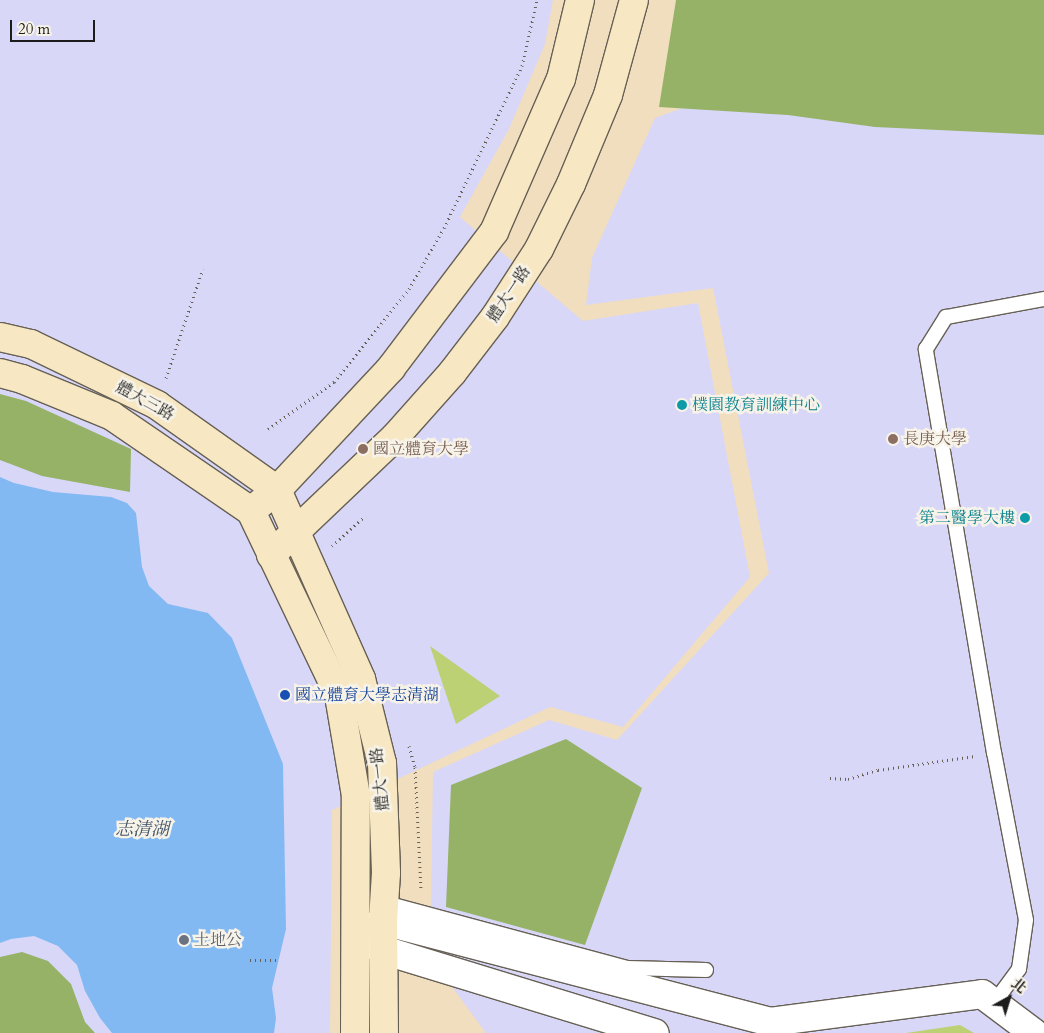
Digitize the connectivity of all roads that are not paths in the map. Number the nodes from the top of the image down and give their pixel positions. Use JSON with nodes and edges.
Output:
{"nodes":[{"id":1,"x":580,"y":0,"type":"edge"},
{"id":2,"x":634,"y":0,"type":"edge"},
{"id":3,"x":1044,"y":299,"type":"edge"},
{"id":4,"x":0,"y":337,"type":"edge"},
{"id":5,"x":0,"y":374,"type":"edge"},
{"id":6,"x":277,"y":490,"type":"junction"},
{"id":7,"x":251,"y":511,"type":"junction"},
{"id":8,"x":296,"y":532,"type":"junction"},
{"id":9,"x":270,"y":555,"type":"junction"},
{"id":10,"x":385,"y":912,"type":"junction"},
{"id":11,"x":421,"y":921,"type":"road end"},
{"id":12,"x":356,"y":936,"type":"junction"},
{"id":13,"x":383,"y":950,"type":"junction"},
{"id":14,"x":706,"y":970,"type":"dead end"},
{"id":15,"x":418,"y":983,"type":"dead end"},
{"id":16,"x":994,"y":1003,"type":"junction"},
{"id":17,"x":812,"y":1016,"type":"junction"},
{"id":18,"x":355,"y":1033,"type":"edge"},
{"id":19,"x":384,"y":1033,"type":"edge"},
{"id":20,"x":655,"y":1033,"type":"edge"},
{"id":21,"x":789,"y":1033,"type":"edge"},
{"id":22,"x":1034,"y":1033,"type":"edge"}],
"edges":[{"from":1,"to":6,"type":"street"},
{"from":2,"to":8,"type":"street","name":"體大一路"},
{"from":3,"to":16,"type":"lane"},
{"from":4,"to":6,"type":"street","name":"體大三路"},
{"from":5,"to":7,"type":"street","name":"體大三路"},
{"from":6,"to":7,"type":"street"},
{"from":6,"to":8,"type":"street","name":"體大一路"},
{"from":7,"to":9,"type":"street","name":"體大一路"},
{"from":8,"to":9,"type":"street","name":"體大一路"},
{"from":8,"to":10,"type":"street","name":"體大一路"},
{"from":9,"to":12,"type":"street","name":"體大一路"},
{"from":10,"to":12,"type":"street"},
{"from":10,"to":13,"type":"street","name":"體大一路"},
{"from":10,"to":14,"type":"lane"},
{"from":10,"to":17,"type":"street"},
{"from":11,"to":15,"type":"street"},
{"from":12,"to":13,"type":"street"},
{"from":12,"to":18,"type":"street","name":"體大一路"},
{"from":13,"to":19,"type":"street","name":"體大一路"},
{"from":13,"to":20,"type":"street"},
{"from":16,"to":17,"type":"street"},
{"from":16,"to":22,"type":"street"},
{"from":17,"to":21,"type":"lane"}]}
